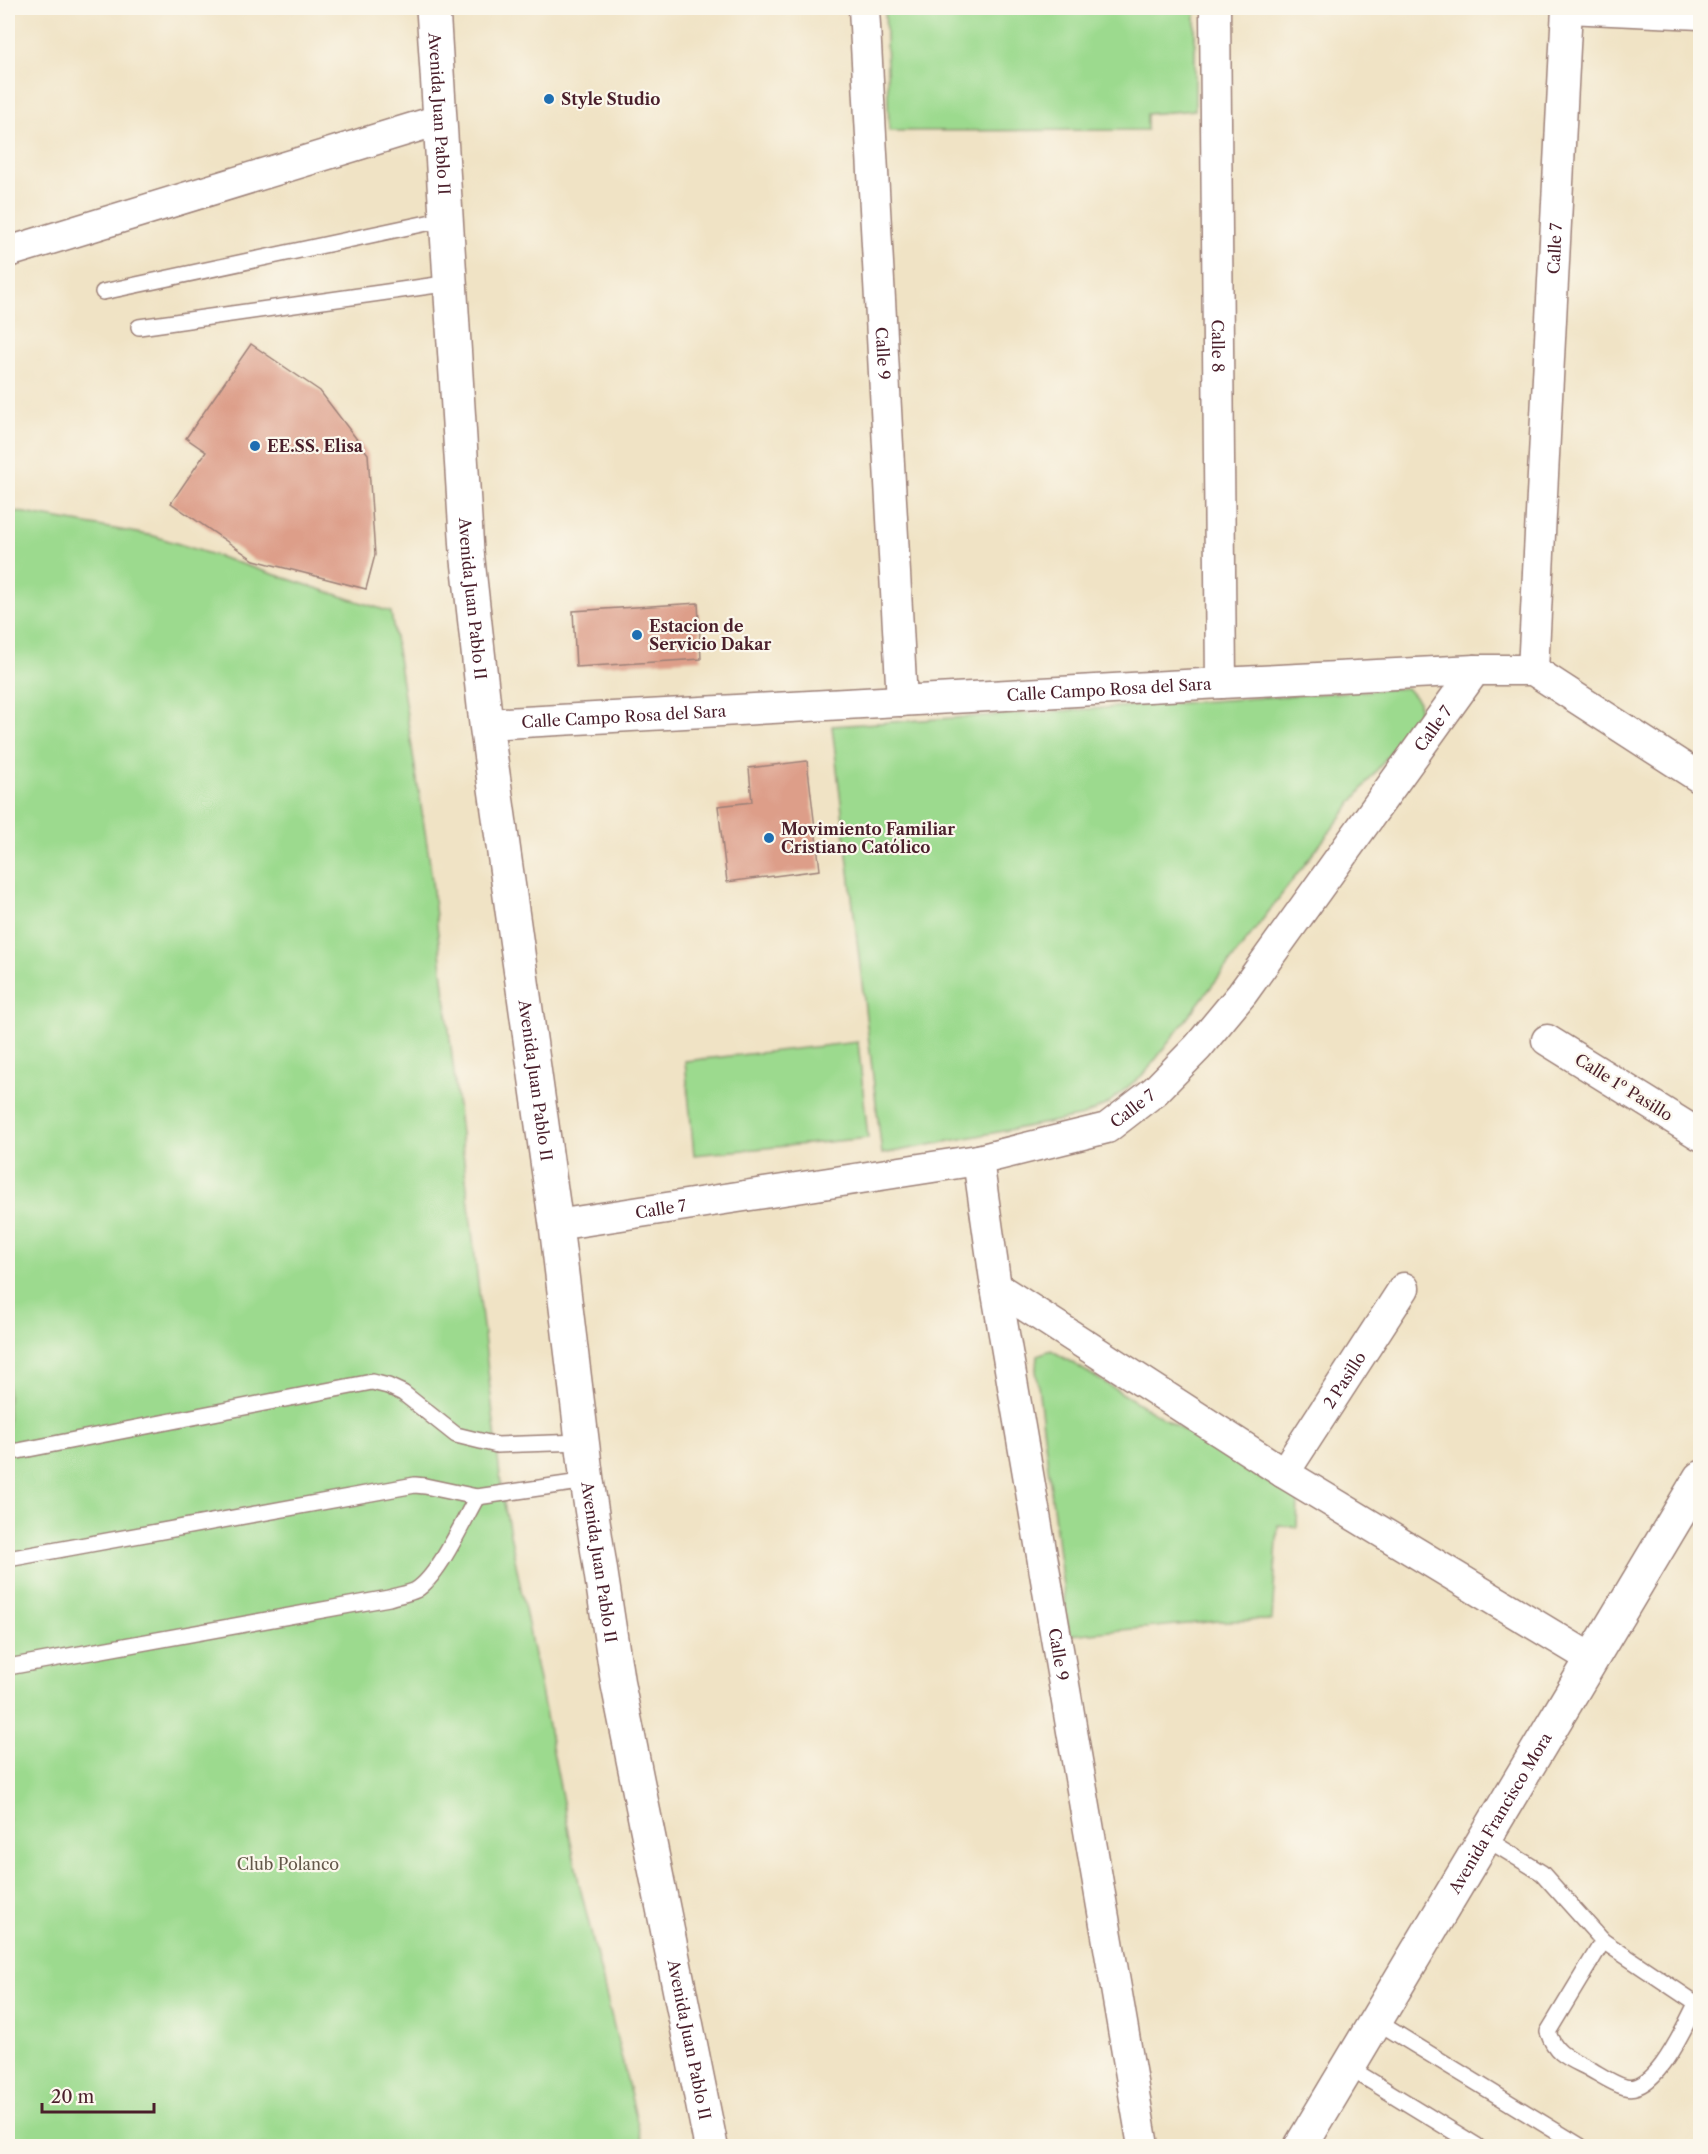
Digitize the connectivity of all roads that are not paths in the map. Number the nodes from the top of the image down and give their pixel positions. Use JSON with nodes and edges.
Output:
{"nodes":[{"id":1,"x":433,"y":8,"type":"edge"},
{"id":2,"x":864,"y":8,"type":"edge"},
{"id":3,"x":1215,"y":8,"type":"edge"},
{"id":4,"x":1567,"y":8,"type":"edge"},
{"id":5,"x":1701,"y":14,"type":"edge"},
{"id":6,"x":439,"y":120,"type":"junction"},
{"id":7,"x":446,"y":219,"type":"junction"},
{"id":8,"x":8,"y":252,"type":"edge"},
{"id":9,"x":451,"y":284,"type":"junction"},
{"id":10,"x":103,"y":292,"type":"dead end"},
{"id":11,"x":139,"y":327,"type":"dead end"},
{"id":12,"x":1475,"y":670,"type":"junction"},
{"id":13,"x":1533,"y":670,"type":"junction"},
{"id":14,"x":1221,"y":683,"type":"junction"},
{"id":15,"x":902,"y":701,"type":"junction"},
{"id":16,"x":486,"y":724,"type":"junction"},
{"id":17,"x":1701,"y":778,"type":"edge"},
{"id":18,"x":1547,"y":1040,"type":"dead end"},
{"id":19,"x":1701,"y":1135,"type":"edge"},
{"id":20,"x":978,"y":1160,"type":"junction"},
{"id":21,"x":556,"y":1225,"type":"junction"},
{"id":22,"x":996,"y":1287,"type":"junction"},
{"id":23,"x":1404,"y":1288,"type":"dead end"},
{"id":24,"x":582,"y":1442,"type":"junction"},
{"id":25,"x":8,"y":1453,"type":"edge"},
{"id":26,"x":1284,"y":1473,"type":"junction"},
{"id":27,"x":1701,"y":1478,"type":"edge"},
{"id":28,"x":587,"y":1482,"type":"junction"},
{"id":29,"x":477,"y":1497,"type":"junction"},
{"id":30,"x":8,"y":1559,"type":"edge"},
{"id":31,"x":1592,"y":1659,"type":"junction"},
{"id":32,"x":8,"y":1667,"type":"edge"},
{"id":33,"x":1485,"y":1838,"type":"junction"},
{"id":34,"x":1603,"y":1941,"type":"junction"},
{"id":35,"x":1699,"y":2005,"type":"edge"},
{"id":36,"x":1376,"y":2021,"type":"junction"},
{"id":37,"x":1348,"y":2067,"type":"junction"},
{"id":38,"x":711,"y":2146,"type":"edge"},
{"id":39,"x":1143,"y":2146,"type":"edge"},
{"id":40,"x":1301,"y":2146,"type":"edge"},
{"id":41,"x":1477,"y":2146,"type":"edge"},
{"id":42,"x":1580,"y":2146,"type":"edge"}],
"edges":[{"from":1,"to":6,"type":"street","name":"Avenida Juan Pablo II"},
{"from":2,"to":15,"type":"street","name":"Calle 9"},
{"from":3,"to":14,"type":"street","name":"Calle 8"},
{"from":4,"to":5,"type":"street"},
{"from":4,"to":13,"type":"street","name":"Calle 7"},
{"from":6,"to":7,"type":"street","name":"Avenida Juan Pablo II"},
{"from":6,"to":8,"type":"street"},
{"from":7,"to":9,"type":"street","name":"Avenida Juan Pablo II"},
{"from":7,"to":10,"type":"lane"},
{"from":9,"to":11,"type":"lane"},
{"from":9,"to":16,"type":"street","name":"Avenida Juan Pablo II"},
{"from":12,"to":13,"type":"street","name":"Calle Campo Rosa del Sara"},
{"from":12,"to":14,"type":"street","name":"Calle Campo Rosa del Sara"},
{"from":12,"to":20,"type":"street","name":"Calle 7"},
{"from":13,"to":17,"type":"street"},
{"from":14,"to":15,"type":"street","name":"Calle Campo Rosa del Sara"},
{"from":15,"to":16,"type":"street","name":"Calle Campo Rosa del Sara"},
{"from":16,"to":21,"type":"street","name":"Avenida Juan Pablo II"},
{"from":18,"to":19,"type":"street","name":"Calle 1º Pasillo"},
{"from":20,"to":21,"type":"street","name":"Calle 7"},
{"from":20,"to":22,"type":"street","name":"Calle 9"},
{"from":21,"to":24,"type":"street","name":"Avenida Juan Pablo II"},
{"from":22,"to":26,"type":"street"},
{"from":22,"to":39,"type":"street","name":"Calle 9"},
{"from":23,"to":26,"type":"street","name":"2 Pasillo"},
{"from":24,"to":25,"type":"lane"},
{"from":24,"to":28,"type":"street","name":"Avenida Juan Pablo II"},
{"from":26,"to":31,"type":"street"},
{"from":27,"to":31,"type":"street","name":"Avenida Francisco Mora"},
{"from":28,"to":29,"type":"lane"},
{"from":28,"to":38,"type":"street","name":"Avenida Juan Pablo II"},
{"from":29,"to":30,"type":"lane"},
{"from":29,"to":32,"type":"lane"},
{"from":31,"to":33,"type":"street","name":"Avenida Francisco Mora"},
{"from":33,"to":34,"type":"lane"},
{"from":33,"to":36,"type":"street","name":"Avenida Francisco Mora"},
{"from":34,"to":35,"type":"lane"},
{"from":34,"to":35,"type":"lane"},
{"from":36,"to":37,"type":"street","name":"Avenida Francisco Mora"},
{"from":36,"to":42,"type":"lane"},
{"from":37,"to":40,"type":"street","name":"Avenida Francisco Mora"},
{"from":37,"to":41,"type":"lane"}]}
